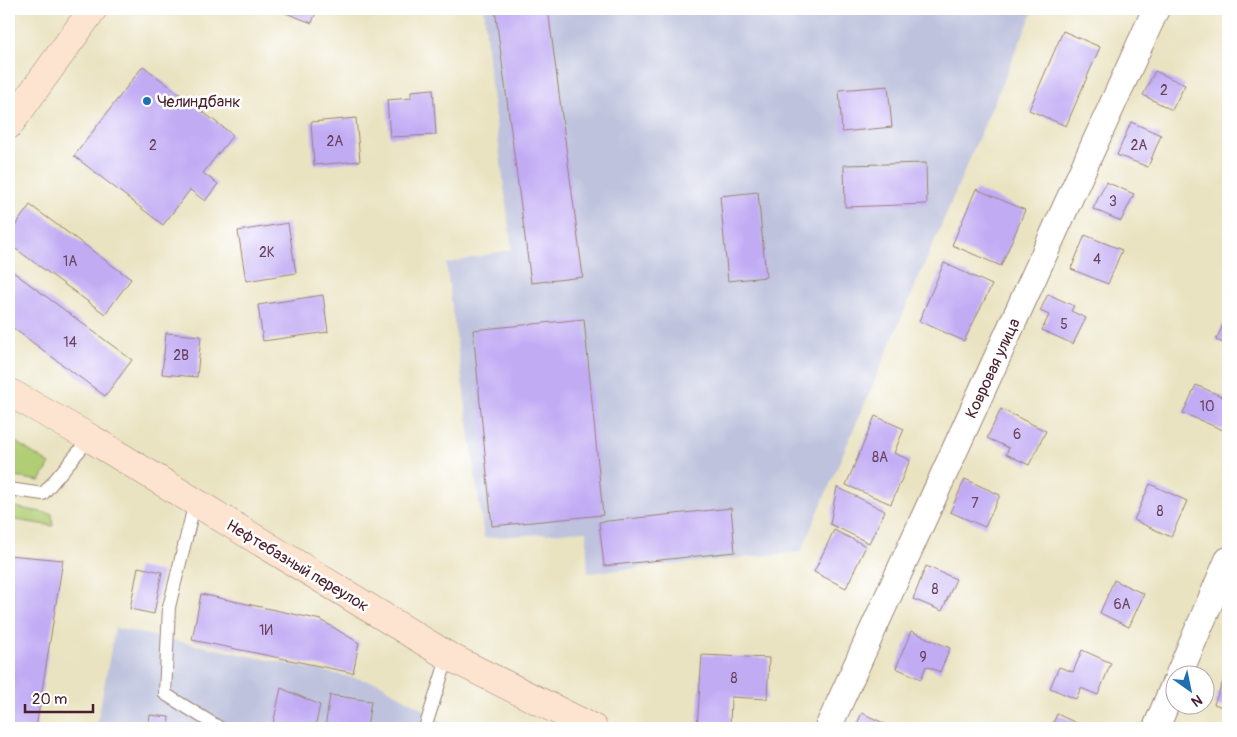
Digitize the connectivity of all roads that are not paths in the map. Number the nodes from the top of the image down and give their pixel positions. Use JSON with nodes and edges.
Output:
{"nodes":[{"id":1,"x":93,"y":9,"type":"edge"},
{"id":2,"x":1156,"y":9,"type":"edge"},
{"id":3,"x":9,"y":125,"type":"edge"},
{"id":4,"x":9,"y":392,"type":"edge"},
{"id":5,"x":90,"y":438,"type":"junction"},
{"id":6,"x":9,"y":490,"type":"edge"},
{"id":7,"x":195,"y":502,"type":"junction"},
{"id":8,"x":1228,"y":560,"type":"edge"},
{"id":9,"x":448,"y":656,"type":"junction"},
{"id":10,"x":1183,"y":664,"type":"edge"},
{"id":11,"x":1164,"y":709,"type":"edge"},
{"id":12,"x":220,"y":728,"type":"edge"},
{"id":13,"x":425,"y":728,"type":"edge"},
{"id":14,"x":593,"y":728,"type":"edge"},
{"id":15,"x":828,"y":728,"type":"edge"},
{"id":16,"x":1156,"y":728,"type":"edge"}],
"edges":[{"from":1,"to":3,"type":"main road"},
{"from":2,"to":15,"type":"street","name":"Ковровая улица"},
{"from":4,"to":5,"type":"main road","name":"Нефтебазный переулок"},
{"from":5,"to":6,"type":"lane"},
{"from":5,"to":7,"type":"main road","name":"Нефтебазный переулок"},
{"from":7,"to":9,"type":"main road","name":"Нефтебазный переулок"},
{"from":7,"to":12,"type":"lane"},
{"from":8,"to":10,"type":"street"},
{"from":9,"to":13,"type":"lane"},
{"from":9,"to":14,"type":"main road","name":"Нефтебазный переулок"},
{"from":11,"to":16,"type":"street"}]}
